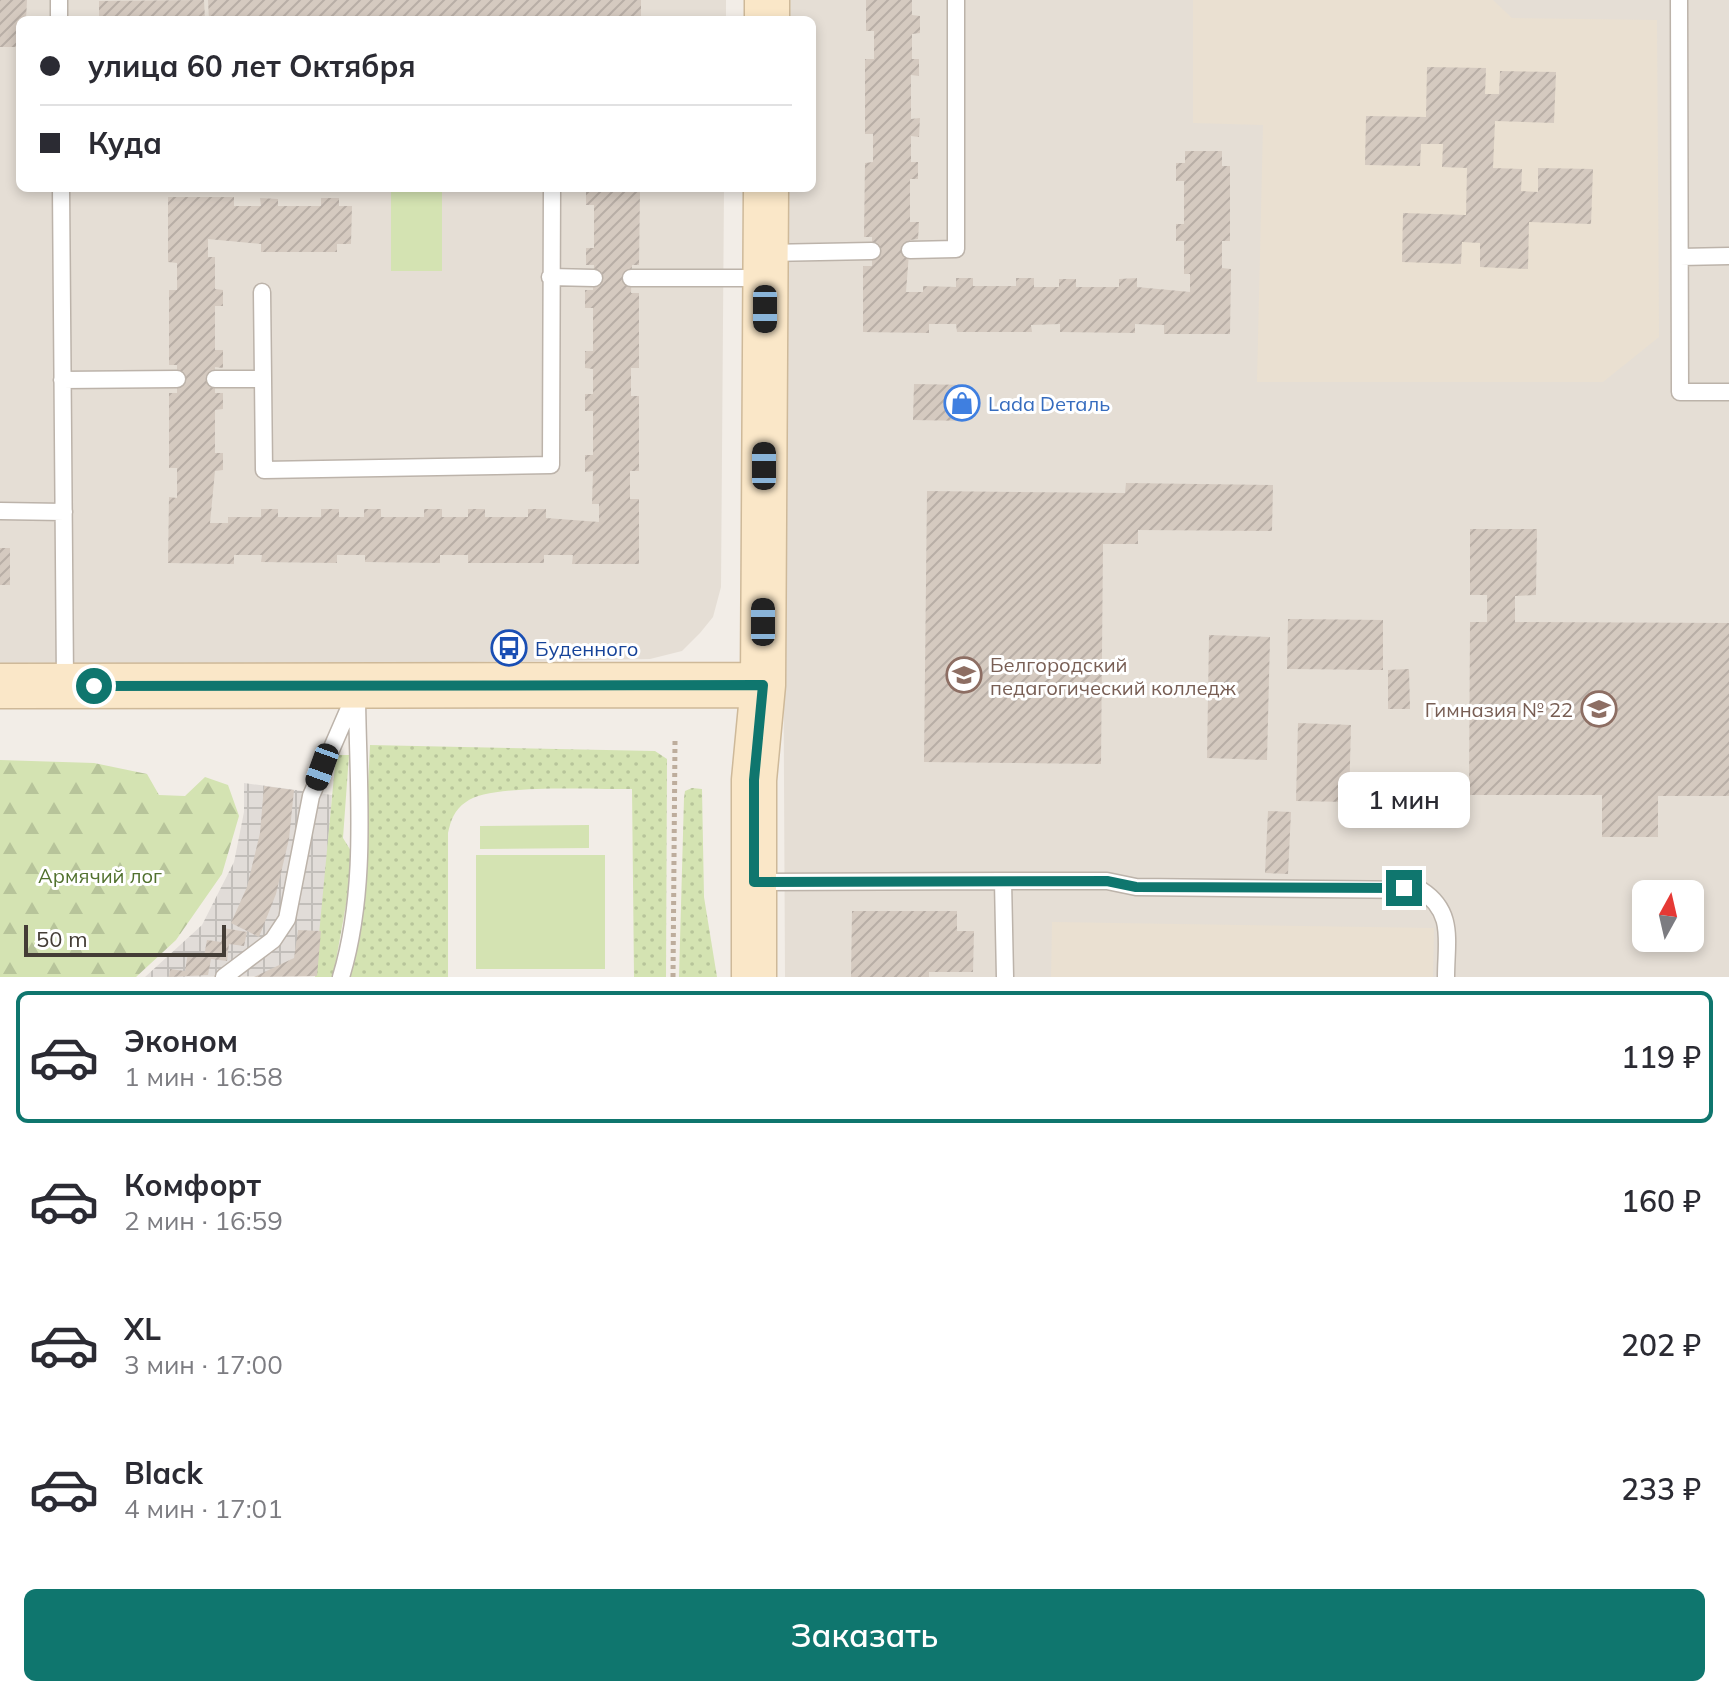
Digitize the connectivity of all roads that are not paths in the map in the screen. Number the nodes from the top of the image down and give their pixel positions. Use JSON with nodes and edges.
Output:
{"nodes":[{"id":1,"x":956,"y":0,"type":"edge"},
{"id":2,"x":1679,"y":0,"type":"edge"},
{"id":3,"x":61,"y":192,"type":"edge"},
{"id":4,"x":552,"y":192,"type":"edge"},
{"id":5,"x":766,"y":192,"type":"edge"},
{"id":6,"x":910,"y":250,"type":"dead end"},
{"id":7,"x":872,"y":251,"type":"dead end"},
{"id":8,"x":1729,"y":256,"type":"edge"},
{"id":9,"x":1680,"y":257,"type":"junction"},
{"id":10,"x":765,"y":266,"type":"junction"},
{"id":11,"x":550,"y":277,"type":"junction"},
{"id":12,"x":594,"y":278,"type":"dead end"},
{"id":13,"x":631,"y":278,"type":"dead end"},
{"id":14,"x":262,"y":292,"type":"dead end"},
{"id":15,"x":177,"y":379,"type":"dead end"},
{"id":16,"x":215,"y":379,"type":"dead end"},
{"id":17,"x":263,"y":379,"type":"junction"},
{"id":18,"x":62,"y":380,"type":"junction"},
{"id":19,"x":1729,"y":392,"type":"edge"},
{"id":20,"x":0,"y":511,"type":"edge"},
{"id":21,"x":64,"y":512,"type":"junction"},
{"id":22,"x":763,"y":685,"type":"junction"},
{"id":23,"x":0,"y":686,"type":"edge"},
{"id":24,"x":65,"y":686,"type":"junction"},
{"id":25,"x":357,"y":688,"type":"junction"},
{"id":26,"x":1003,"y":881,"type":"junction"},
{"id":27,"x":754,"y":882,"type":"junction"},
{"id":28,"x":224,"y":977,"type":"edge"},
{"id":29,"x":341,"y":977,"type":"edge"},
{"id":30,"x":754,"y":977,"type":"edge"},
{"id":31,"x":1005,"y":977,"type":"edge"},
{"id":32,"x":1446,"y":977,"type":"edge"}],
"edges":[{"from":1,"to":6,"type":"lane"},
{"from":2,"to":9,"type":"lane"},
{"from":3,"to":18,"type":"lane"},
{"from":4,"to":11,"type":"lane"},
{"from":5,"to":10,"type":"street"},
{"from":7,"to":10,"type":"lane"},
{"from":8,"to":9,"type":"lane"},
{"from":9,"to":19,"type":"lane"},
{"from":10,"to":13,"type":"lane"},
{"from":10,"to":22,"type":"street"},
{"from":11,"to":12,"type":"lane"},
{"from":11,"to":17,"type":"lane"},
{"from":14,"to":17,"type":"lane"},
{"from":15,"to":18,"type":"lane"},
{"from":16,"to":17,"type":"lane"},
{"from":18,"to":21,"type":"lane"},
{"from":20,"to":21,"type":"lane"},
{"from":21,"to":24,"type":"lane"},
{"from":22,"to":25,"type":"street"},
{"from":22,"to":27,"type":"street"},
{"from":23,"to":24,"type":"street"},
{"from":24,"to":25,"type":"street"},
{"from":25,"to":28,"type":"lane"},
{"from":25,"to":29,"type":"lane"},
{"from":26,"to":27,"type":"lane"},
{"from":26,"to":31,"type":"lane"},
{"from":26,"to":32,"type":"lane"},
{"from":27,"to":30,"type":"street"}]}
